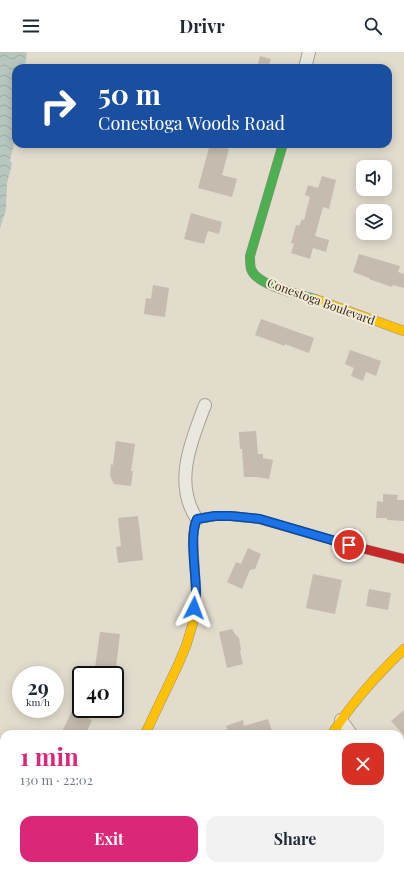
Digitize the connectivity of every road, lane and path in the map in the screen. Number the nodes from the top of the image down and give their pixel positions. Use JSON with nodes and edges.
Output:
{"nodes":[{"id":1,"x":309,"y":52,"type":"edge"},
{"id":2,"x":306,"y":64,"type":"edge"},
{"id":3,"x":282,"y":148,"type":"edge"},
{"id":4,"x":404,"y":331,"type":"edge"},
{"id":5,"x":204,"y":405,"type":"dead end"},
{"id":6,"x":197,"y":519,"type":"junction"},
{"id":7,"x":404,"y":559,"type":"edge"},
{"id":8,"x":404,"y":649,"type":"edge"},
{"id":9,"x":341,"y":720,"type":"junction"},
{"id":10,"x":147,"y":730,"type":"edge"},
{"id":11,"x":335,"y":730,"type":"edge"},
{"id":12,"x":348,"y":730,"type":"edge"}],
"edges":[{"from":1,"to":2,"type":"street"},
{"from":3,"to":4,"type":"street","name":"Conestoga Boulevard"},
{"from":5,"to":6,"type":"street"},
{"from":6,"to":7,"type":"street"},
{"from":6,"to":10,"type":"street"},
{"from":8,"to":9,"type":"street"},
{"from":9,"to":11,"type":"street"},
{"from":9,"to":12,"type":"street"}]}
